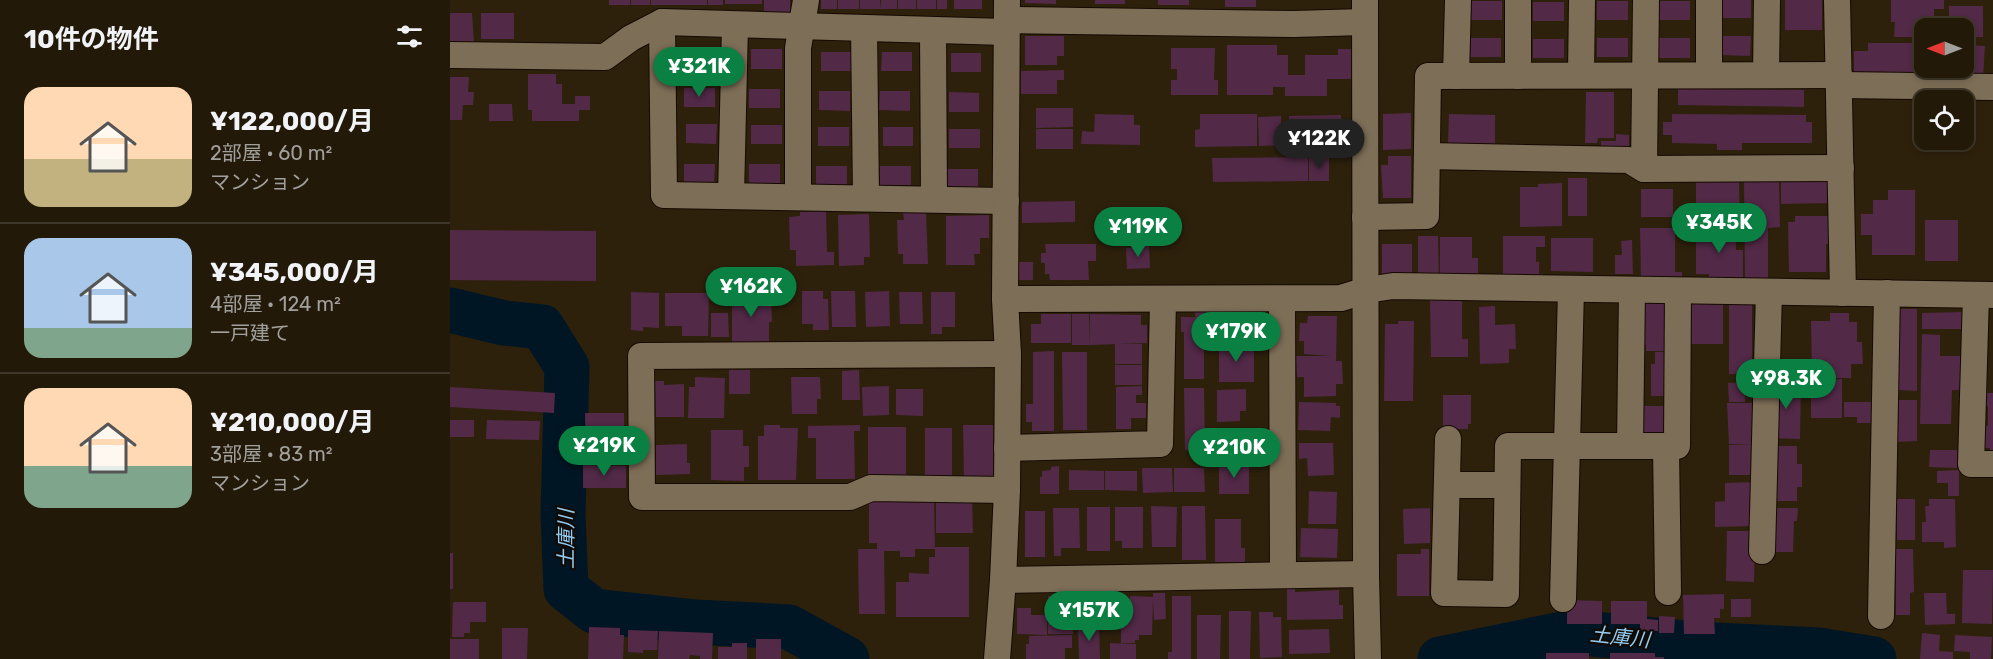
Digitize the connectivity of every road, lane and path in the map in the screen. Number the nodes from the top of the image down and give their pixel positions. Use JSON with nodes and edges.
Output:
{"nodes":[{"id":1,"x":806,"y":0,"type":"edge"},
{"id":2,"x":1458,"y":0,"type":"edge"},
{"id":3,"x":1518,"y":0,"type":"edge"},
{"id":4,"x":1582,"y":0,"type":"edge"},
{"id":5,"x":1646,"y":0,"type":"edge"},
{"id":6,"x":1709,"y":0,"type":"edge"},
{"id":7,"x":1767,"y":0,"type":"edge"},
{"id":8,"x":1836,"y":0,"type":"edge"},
{"id":9,"x":1364,"y":11,"type":"edge"},
{"id":10,"x":1006,"y":18,"type":"edge"},
{"id":11,"x":662,"y":22,"type":"junction"},
{"id":12,"x":735,"y":25,"type":"junction"},
{"id":13,"x":802,"y":26,"type":"junction"},
{"id":14,"x":864,"y":28,"type":"junction"},
{"id":15,"x":933,"y":30,"type":"junction"},
{"id":16,"x":450,"y":56,"type":"edge"},
{"id":17,"x":1581,"y":75,"type":"junction"},
{"id":18,"x":1645,"y":75,"type":"junction"},
{"id":19,"x":1709,"y":75,"type":"junction"},
{"id":20,"x":1766,"y":75,"type":"junction"},
{"id":21,"x":1456,"y":76,"type":"junction"},
{"id":22,"x":1518,"y":76,"type":"junction"},
{"id":23,"x":1839,"y":80,"type":"junction"},
{"id":24,"x":1993,"y":87,"type":"edge"},
{"id":25,"x":1427,"y":156,"type":"junction"},
{"id":26,"x":1841,"y":168,"type":"junction"},
{"id":27,"x":1644,"y":169,"type":"junction"},
{"id":28,"x":731,"y":196,"type":"junction"},
{"id":29,"x":798,"y":196,"type":"junction"},
{"id":30,"x":866,"y":198,"type":"junction"},
{"id":31,"x":934,"y":199,"type":"junction"},
{"id":32,"x":1006,"y":201,"type":"junction"},
{"id":33,"x":1365,"y":217,"type":"junction"},
{"id":34,"x":1367,"y":290,"type":"junction"},
{"id":35,"x":1572,"y":290,"type":"junction"},
{"id":36,"x":1632,"y":290,"type":"junction"},
{"id":37,"x":1678,"y":291,"type":"junction"},
{"id":38,"x":1769,"y":292,"type":"junction"},
{"id":39,"x":1843,"y":293,"type":"junction"},
{"id":40,"x":1887,"y":293,"type":"junction"},
{"id":41,"x":1984,"y":295,"type":"edge"},
{"id":42,"x":1005,"y":298,"type":"junction"},
{"id":43,"x":1163,"y":299,"type":"junction"},
{"id":44,"x":1282,"y":299,"type":"junction"},
{"id":45,"x":1008,"y":354,"type":"junction"},
{"id":46,"x":1983,"y":373,"type":"edge"},
{"id":47,"x":1448,"y":440,"type":"dead end"},
{"id":48,"x":1567,"y":445,"type":"junction"},
{"id":49,"x":1630,"y":446,"type":"junction"},
{"id":50,"x":1666,"y":447,"type":"junction"},
{"id":51,"x":1007,"y":448,"type":"junction"},
{"id":52,"x":1993,"y":464,"type":"edge"},
{"id":53,"x":1447,"y":484,"type":"junction"},
{"id":54,"x":1507,"y":485,"type":"junction"},
{"id":55,"x":1007,"y":490,"type":"junction"},
{"id":56,"x":1762,"y":551,"type":"dead end"},
{"id":57,"x":1283,"y":575,"type":"junction"},
{"id":58,"x":1366,"y":575,"type":"junction"},
{"id":59,"x":1003,"y":589,"type":"junction"},
{"id":60,"x":1668,"y":592,"type":"dead end"},
{"id":61,"x":1563,"y":599,"type":"dead end"},
{"id":62,"x":1881,"y":616,"type":"dead end"},
{"id":63,"x":997,"y":659,"type":"edge"},
{"id":64,"x":1368,"y":659,"type":"edge"}],
"edges":[{"from":1,"to":13,"type":"street"},
{"from":2,"to":21,"type":"street"},
{"from":3,"to":22,"type":"street"},
{"from":4,"to":17,"type":"street"},
{"from":5,"to":18,"type":"street"},
{"from":6,"to":19,"type":"street"},
{"from":7,"to":20,"type":"street"},
{"from":8,"to":23,"type":"street"},
{"from":9,"to":10,"type":"street"},
{"from":9,"to":33,"type":"street"},
{"from":10,"to":15,"type":"street"},
{"from":10,"to":32,"type":"street"},
{"from":11,"to":12,"type":"street"},
{"from":11,"to":16,"type":"street"},
{"from":11,"to":28,"type":"street"},
{"from":12,"to":13,"type":"street"},
{"from":12,"to":28,"type":"street"},
{"from":13,"to":14,"type":"street"},
{"from":13,"to":29,"type":"street"},
{"from":14,"to":15,"type":"street"},
{"from":14,"to":30,"type":"street"},
{"from":15,"to":31,"type":"street"},
{"from":17,"to":18,"type":"street"},
{"from":17,"to":22,"type":"street"},
{"from":18,"to":19,"type":"street"},
{"from":18,"to":27,"type":"street"},
{"from":19,"to":20,"type":"street"},
{"from":20,"to":23,"type":"street"},
{"from":21,"to":22,"type":"street"},
{"from":21,"to":25,"type":"street"},
{"from":23,"to":24,"type":"street"},
{"from":23,"to":26,"type":"street"},
{"from":25,"to":27,"type":"street"},
{"from":25,"to":33,"type":"street"},
{"from":26,"to":27,"type":"street"},
{"from":26,"to":39,"type":"street"},
{"from":28,"to":29,"type":"street"},
{"from":29,"to":30,"type":"street"},
{"from":30,"to":31,"type":"street"},
{"from":31,"to":32,"type":"street"},
{"from":32,"to":42,"type":"street"},
{"from":33,"to":34,"type":"street"},
{"from":34,"to":35,"type":"street"},
{"from":34,"to":44,"type":"street"},
{"from":34,"to":58,"type":"street"},
{"from":35,"to":36,"type":"street"},
{"from":35,"to":48,"type":"street"},
{"from":36,"to":37,"type":"street"},
{"from":36,"to":49,"type":"street"},
{"from":37,"to":38,"type":"street"},
{"from":37,"to":50,"type":"street"},
{"from":38,"to":39,"type":"street"},
{"from":38,"to":56,"type":"street"},
{"from":39,"to":40,"type":"street"},
{"from":40,"to":41,"type":"street"},
{"from":40,"to":62,"type":"street"},
{"from":41,"to":46,"type":"street"},
{"from":42,"to":43,"type":"street"},
{"from":42,"to":45,"type":"street"},
{"from":43,"to":44,"type":"street"},
{"from":43,"to":51,"type":"street"},
{"from":44,"to":57,"type":"street"},
{"from":45,"to":51,"type":"street"},
{"from":45,"to":55,"type":"street"},
{"from":46,"to":52,"type":"street"},
{"from":47,"to":53,"type":"street"},
{"from":48,"to":49,"type":"street"},
{"from":48,"to":54,"type":"street"},
{"from":48,"to":61,"type":"street"},
{"from":49,"to":50,"type":"street"},
{"from":50,"to":60,"type":"street"},
{"from":51,"to":55,"type":"street"},
{"from":53,"to":54,"type":"street"},
{"from":53,"to":54,"type":"street"},
{"from":55,"to":59,"type":"street"},
{"from":57,"to":58,"type":"street"},
{"from":57,"to":59,"type":"street"},
{"from":58,"to":64,"type":"street"},
{"from":59,"to":63,"type":"street"}]}
